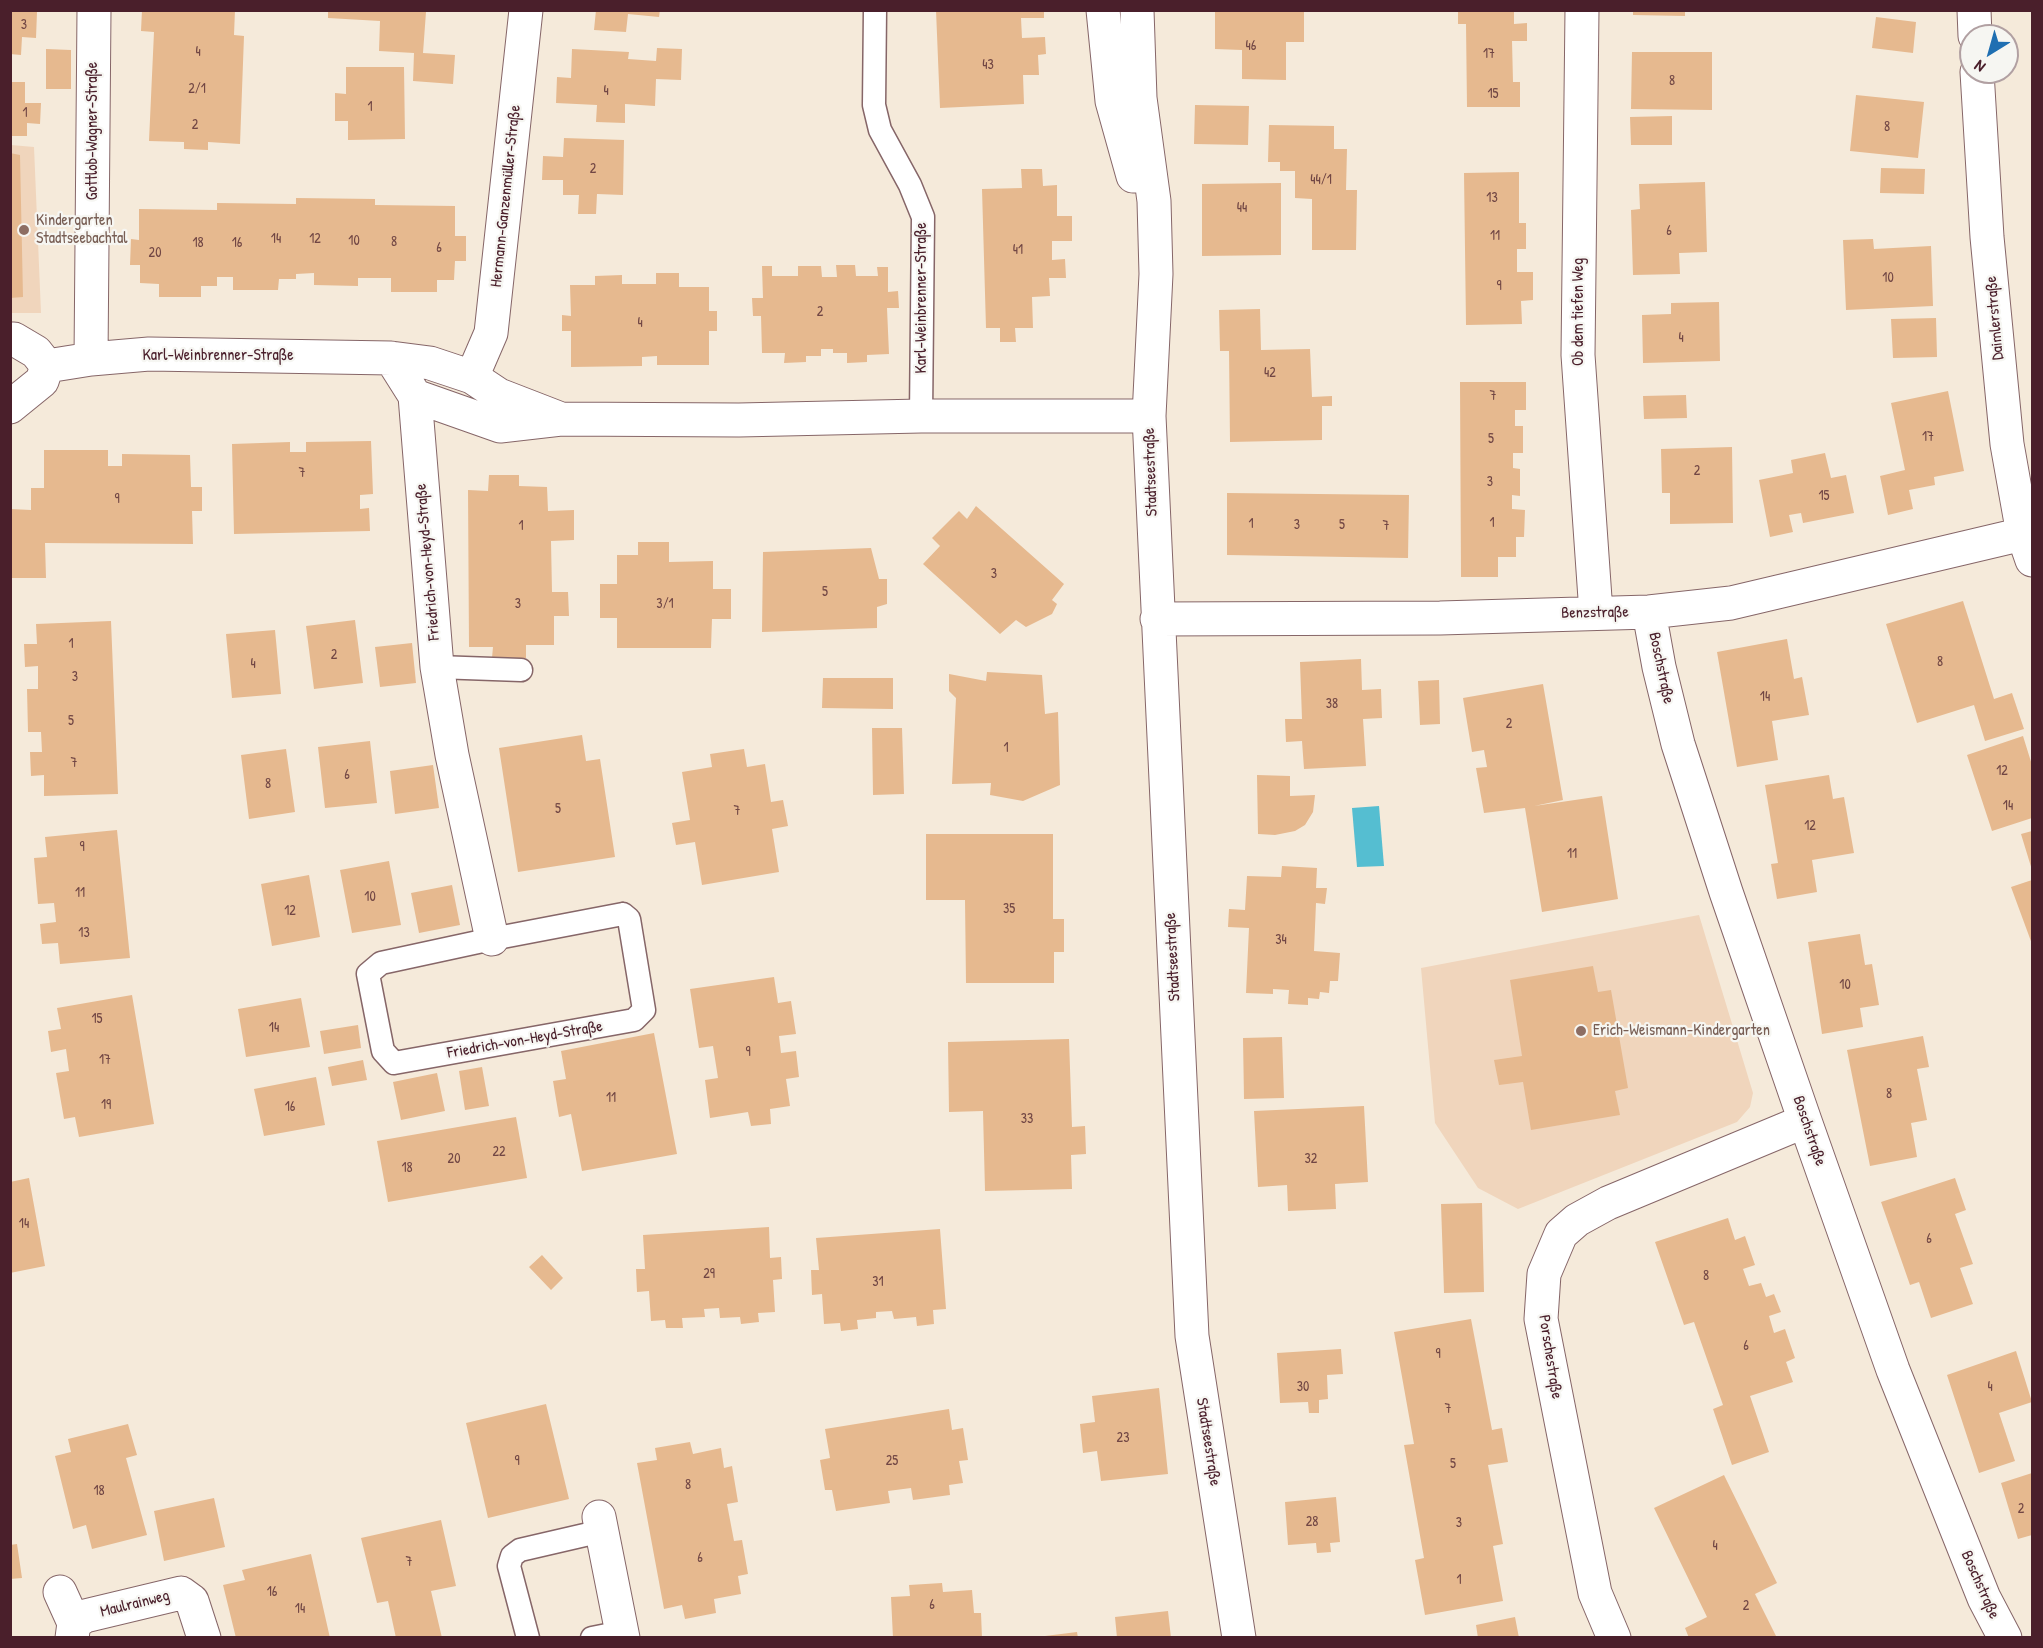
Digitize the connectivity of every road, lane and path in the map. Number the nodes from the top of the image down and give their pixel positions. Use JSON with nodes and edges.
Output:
{"nodes":[{"id":1,"x":94,"y":10,"type":"edge"},
{"id":2,"x":526,"y":10,"type":"edge"},
{"id":3,"x":875,"y":10,"type":"edge"},
{"id":4,"x":1103,"y":10,"type":"edge"},
{"id":5,"x":1137,"y":10,"type":"edge"},
{"id":6,"x":1582,"y":10,"type":"edge"},
{"id":7,"x":1978,"y":84,"type":"edge"},
{"id":8,"x":1156,"y":274,"type":"junction"},
{"id":9,"x":10,"y":339,"type":"edge"},
{"id":10,"x":391,"y":358,"type":"junction"},
{"id":11,"x":92,"y":359,"type":"junction"},
{"id":12,"x":47,"y":366,"type":"junction"},
{"id":13,"x":472,"y":377,"type":"junction"},
{"id":14,"x":415,"y":396,"type":"junction"},
{"id":15,"x":10,"y":407,"type":"edge"},
{"id":16,"x":921,"y":416,"type":"junction"},
{"id":17,"x":1149,"y":416,"type":"junction"},
{"id":18,"x":561,"y":419,"type":"junction"},
{"id":19,"x":2028,"y":547,"type":"edge"},
{"id":20,"x":1649,"y":612,"type":"junction"},
{"id":21,"x":1596,"y":613,"type":"junction"},
{"id":22,"x":1157,"y":619,"type":"junction"},
{"id":23,"x":437,"y":667,"type":"junction"},
{"id":24,"x":521,"y":670,"type":"dead end"},
{"id":25,"x":492,"y":939,"type":"junction"},
{"id":26,"x":1806,"y":1121,"type":"junction"},
{"id":27,"x":600,"y":1524,"type":"joint"},
{"id":28,"x":60,"y":1592,"type":"dead end"},
{"id":29,"x":73,"y":1630,"type":"edge"},
{"id":30,"x":612,"y":1636,"type":"edge"},
{"id":31,"x":204,"y":1638,"type":"edge"},
{"id":32,"x":528,"y":1638,"type":"edge"},
{"id":33,"x":1239,"y":1638,"type":"edge"},
{"id":34,"x":1614,"y":1638,"type":"edge"},
{"id":35,"x":2005,"y":1638,"type":"edge"}],
"edges":[{"from":1,"to":11,"type":"street","name":"Gottlob-Wagner-Straße"},
{"from":2,"to":13,"type":"street","name":"Hermann-Ganzenmüller-Straße"},
{"from":3,"to":16,"type":"lane","name":"Karl-Weinbrenner-Straße"},
{"from":4,"to":8,"type":"street","name":"Stadtseestraße"},
{"from":5,"to":8,"type":"street","name":"Stadtseestraße"},
{"from":6,"to":21,"type":"street","name":"Ob dem tiefen Weg"},
{"from":7,"to":19,"type":"street","name":"Daimlerstraße"},
{"from":8,"to":17,"type":"street","name":"Stadtseestraße"},
{"from":9,"to":12,"type":"street"},
{"from":10,"to":11,"type":"street","name":"Karl-Weinbrenner-Straße"},
{"from":10,"to":13,"type":"street","name":"Karl-Weinbrenner-Straße"},
{"from":10,"to":14,"type":"street"},
{"from":11,"to":12,"type":"street","name":"Karl-Weinbrenner-Straße"},
{"from":12,"to":15,"type":"street"},
{"from":13,"to":18,"type":"street","name":"Karl-Weinbrenner-Straße"},
{"from":14,"to":18,"type":"street","name":"Karl-Weinbrenner-Straße"},
{"from":14,"to":23,"type":"street","name":"Friedrich-von-Heyd-Straße"},
{"from":16,"to":17,"type":"street","name":"Karl-Weinbrenner-Straße"},
{"from":16,"to":18,"type":"street","name":"Karl-Weinbrenner-Straße"},
{"from":17,"to":22,"type":"street","name":"Stadtseestraße"},
{"from":19,"to":20,"type":"street","name":"Benzstraße"},
{"from":20,"to":21,"type":"street","name":"Benzstraße"},
{"from":20,"to":26,"type":"street","name":"Boschstraße"},
{"from":21,"to":22,"type":"street","name":"Benzstraße"},
{"from":22,"to":33,"type":"street","name":"Stadtseestraße"},
{"from":23,"to":24,"type":"lane"},
{"from":23,"to":25,"type":"street","name":"Friedrich-von-Heyd-Straße"},
{"from":25,"to":25,"type":"lane","name":"Friedrich-von-Heyd-Straße"},
{"from":26,"to":34,"type":"street","name":"Porschestraße"},
{"from":26,"to":35,"type":"street","name":"Boschstraße"},
{"from":27,"to":30,"type":"street"},
{"from":27,"to":32,"type":"lane"},
{"from":28,"to":29,"type":"street","name":"Maulrainweg"},
{"from":29,"to":31,"type":"street","name":"Maulrainweg"}]}
